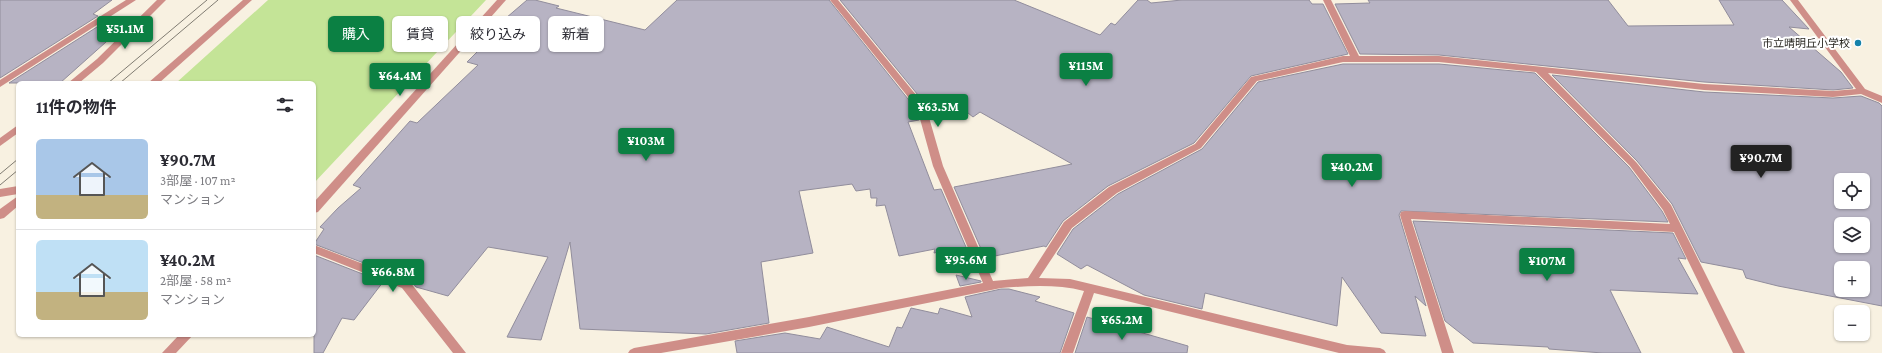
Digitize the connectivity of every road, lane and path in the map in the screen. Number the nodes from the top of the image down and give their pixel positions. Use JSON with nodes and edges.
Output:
{"nodes":[{"id":1,"x":132,"y":0,"type":"edge"},
{"id":2,"x":162,"y":0,"type":"edge"},
{"id":3,"x":248,"y":0,"type":"edge"},
{"id":4,"x":502,"y":0,"type":"edge"},
{"id":5,"x":834,"y":0,"type":"edge"},
{"id":6,"x":1327,"y":0,"type":"edge"},
{"id":7,"x":1794,"y":0,"type":"edge"},
{"id":8,"x":1356,"y":59,"type":"junction"},
{"id":9,"x":1540,"y":71,"type":"junction"},
{"id":10,"x":75,"y":81,"type":"edge"},
{"id":11,"x":155,"y":81,"type":"edge"},
{"id":12,"x":0,"y":84,"type":"edge"},
{"id":13,"x":1862,"y":91,"type":"junction"},
{"id":14,"x":1882,"y":100,"type":"edge"},
{"id":15,"x":16,"y":130,"type":"edge"},
{"id":16,"x":0,"y":143,"type":"edge"},
{"id":17,"x":16,"y":190,"type":"edge"},
{"id":18,"x":0,"y":193,"type":"edge"},
{"id":19,"x":16,"y":202,"type":"edge"},
{"id":20,"x":316,"y":207,"type":"edge"},
{"id":21,"x":0,"y":215,"type":"edge"},
{"id":22,"x":1677,"y":228,"type":"junction"},
{"id":23,"x":316,"y":250,"type":"edge"},
{"id":24,"x":1031,"y":282,"type":"junction"},
{"id":25,"x":990,"y":286,"type":"junction"},
{"id":26,"x":1090,"y":288,"type":"junction"},
{"id":27,"x":185,"y":337,"type":"edge"},
{"id":28,"x":168,"y":353,"type":"edge"},
{"id":29,"x":460,"y":353,"type":"edge"},
{"id":30,"x":634,"y":353,"type":"edge"},
{"id":31,"x":1067,"y":353,"type":"edge"},
{"id":32,"x":1380,"y":353,"type":"edge"},
{"id":33,"x":1448,"y":353,"type":"edge"},
{"id":34,"x":1739,"y":353,"type":"edge"}],
"edges":[{"from":1,"to":12,"type":"street"},
{"from":2,"to":10,"type":"street"},
{"from":3,"to":11,"type":"street"},
{"from":4,"to":20,"type":"street"},
{"from":5,"to":25,"type":"street"},
{"from":6,"to":8,"type":"street"},
{"from":7,"to":13,"type":"street"},
{"from":8,"to":9,"type":"street"},
{"from":8,"to":24,"type":"street"},
{"from":9,"to":13,"type":"street"},
{"from":9,"to":22,"type":"street"},
{"from":13,"to":14,"type":"street"},
{"from":15,"to":16,"type":"street"},
{"from":17,"to":18,"type":"street"},
{"from":19,"to":21,"type":"street"},
{"from":22,"to":33,"type":"street"},
{"from":22,"to":34,"type":"street"},
{"from":23,"to":29,"type":"street"},
{"from":24,"to":25,"type":"street"},
{"from":24,"to":26,"type":"street"},
{"from":25,"to":30,"type":"street"},
{"from":26,"to":31,"type":"street"},
{"from":26,"to":32,"type":"street"},
{"from":27,"to":28,"type":"street"}]}
